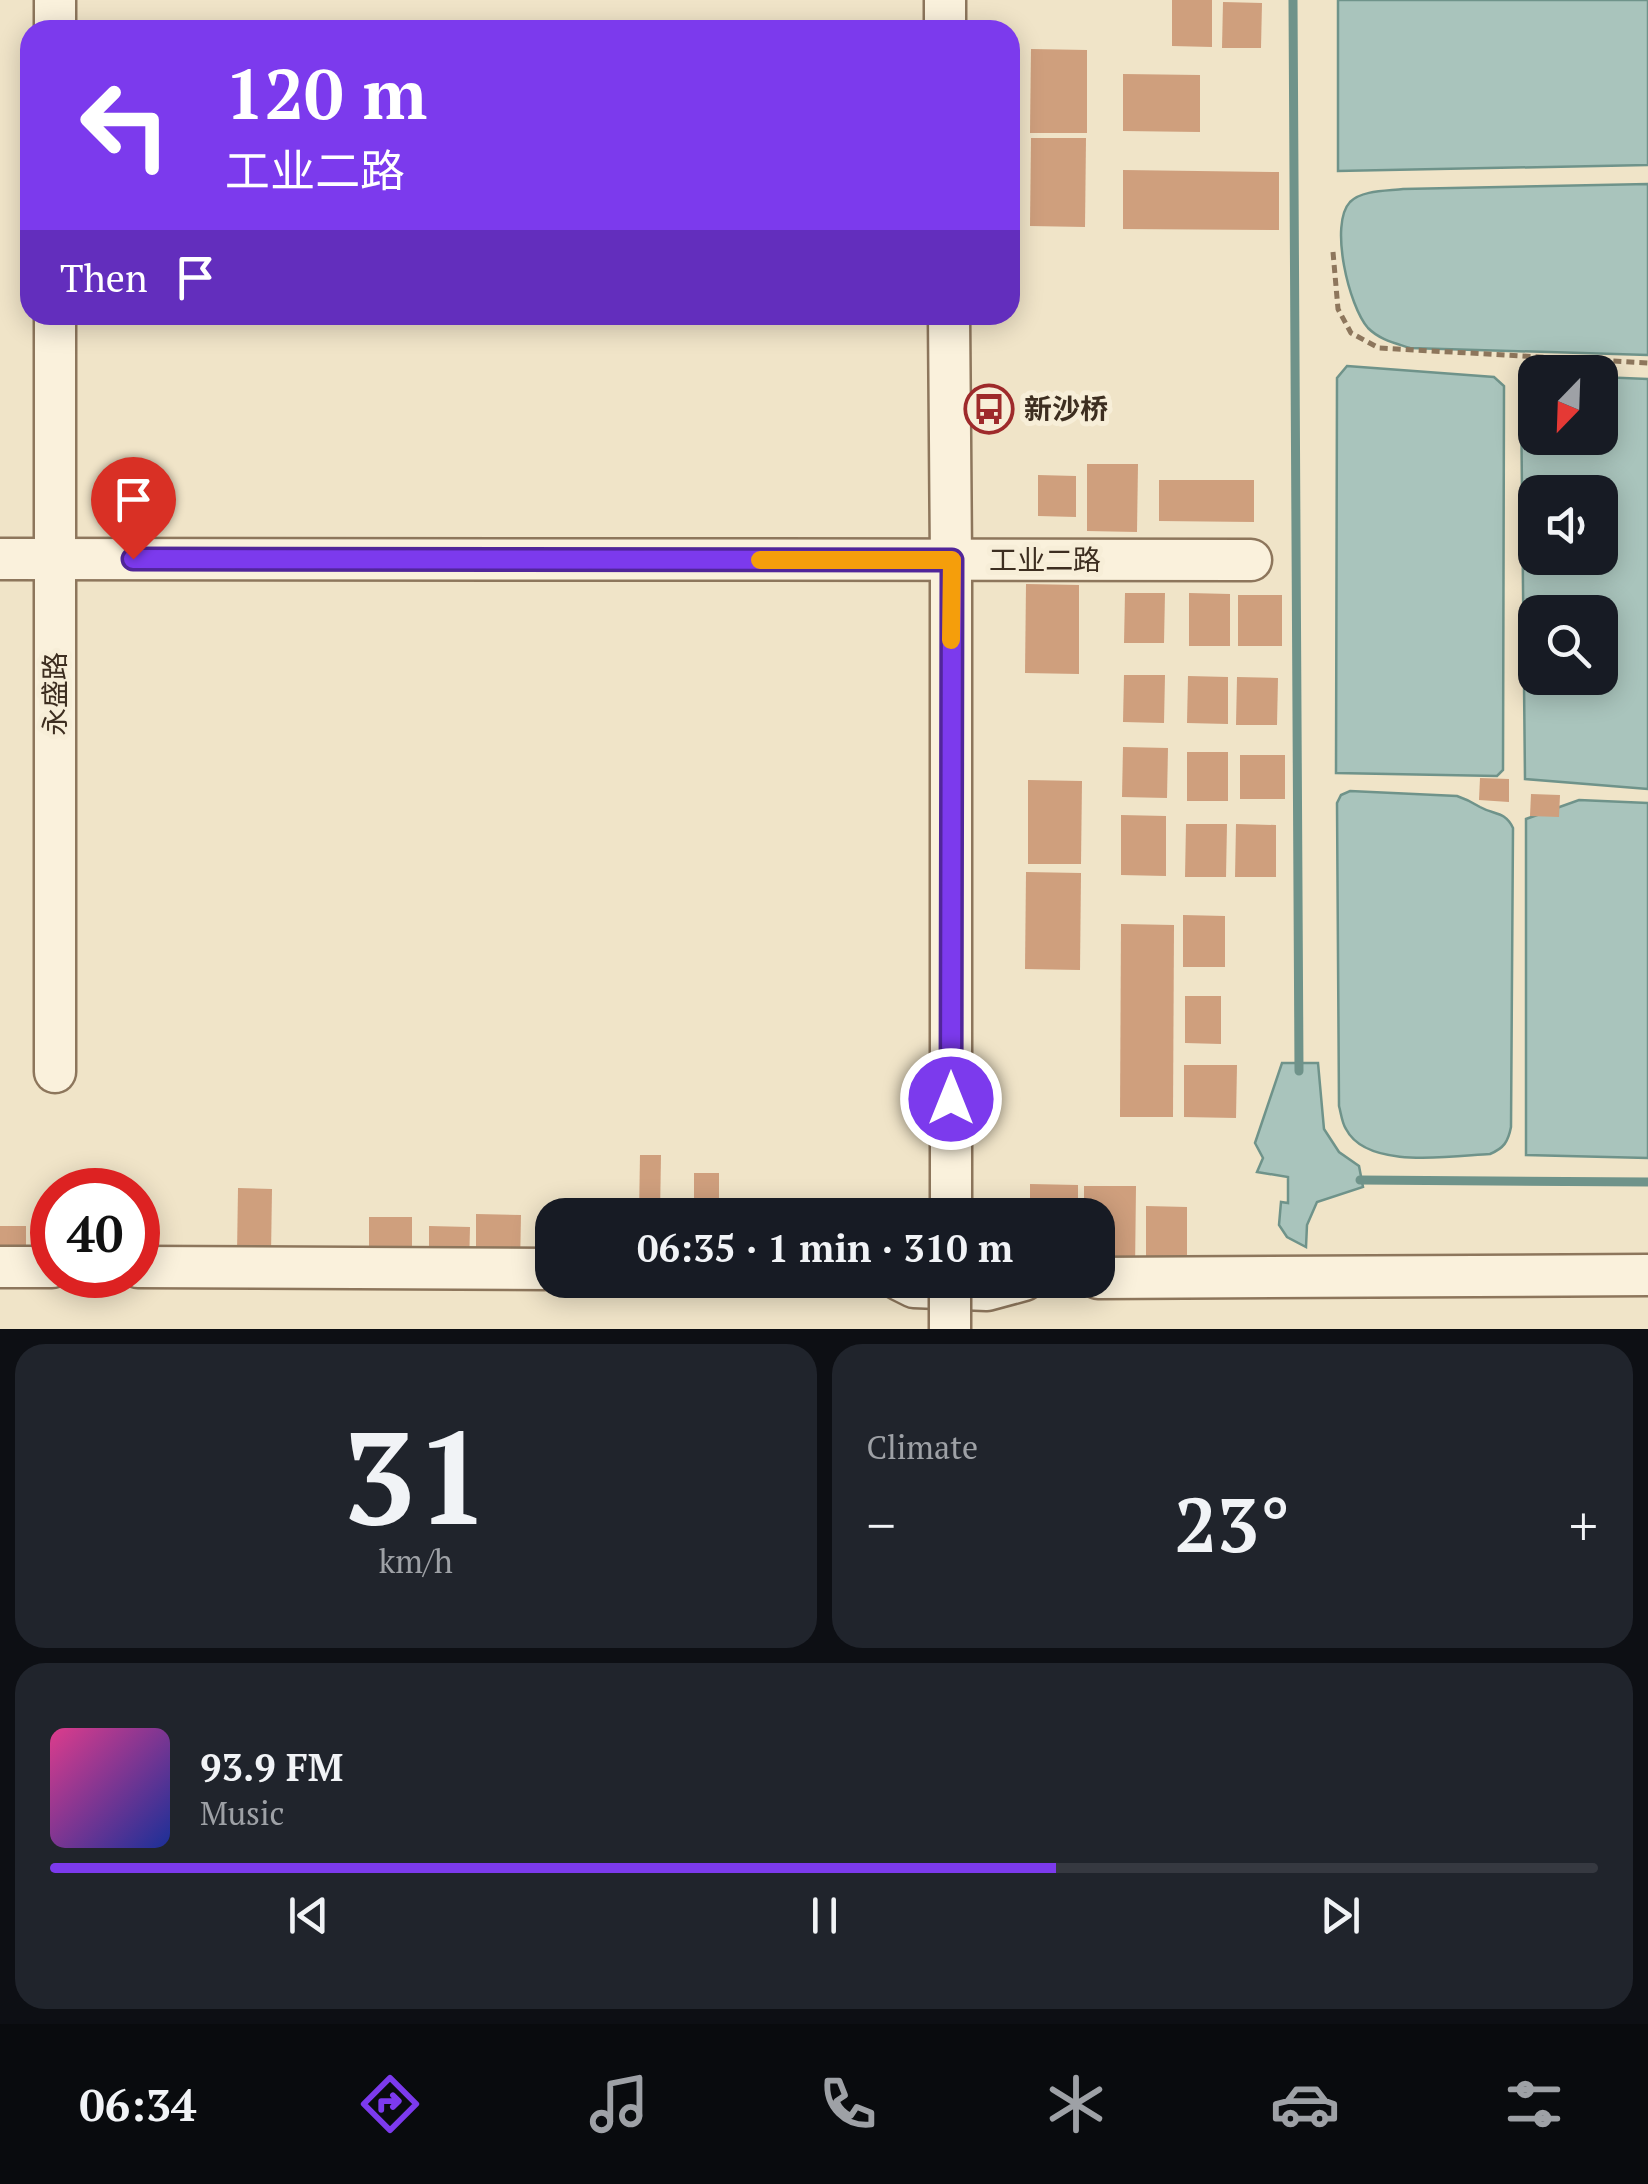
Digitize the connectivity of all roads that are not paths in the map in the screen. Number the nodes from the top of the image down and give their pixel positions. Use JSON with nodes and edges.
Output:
{"nodes":[{"id":1,"x":55,"y":325,"type":"edge"},
{"id":2,"x":949,"y":325,"type":"edge"},
{"id":3,"x":0,"y":559,"type":"edge"},
{"id":4,"x":55,"y":559,"type":"junction"},
{"id":5,"x":952,"y":560,"type":"junction"},
{"id":6,"x":1251,"y":560,"type":"dead end"},
{"id":7,"x":55,"y":1072,"type":"dead end"},
{"id":8,"x":951,"y":1198,"type":"edge"},
{"id":9,"x":0,"y":1267,"type":"edge"},
{"id":10,"x":30,"y":1267,"type":"edge"},
{"id":11,"x":160,"y":1268,"type":"edge"},
{"id":12,"x":535,"y":1268,"type":"edge"},
{"id":13,"x":1648,"y":1275,"type":"edge"},
{"id":14,"x":1115,"y":1278,"type":"edge"},
{"id":15,"x":950,"y":1298,"type":"edge"},
{"id":16,"x":950,"y":1329,"type":"edge"}],
"edges":[{"from":1,"to":4,"type":"street","name":"永盛路"},
{"from":2,"to":5,"type":"street"},
{"from":3,"to":4,"type":"street","name":"工业二路"},
{"from":4,"to":5,"type":"street","name":"工业二路"},
{"from":4,"to":7,"type":"street","name":"永盛路"},
{"from":5,"to":6,"type":"street","name":"工业二路"},
{"from":5,"to":8,"type":"street"},
{"from":9,"to":10,"type":"street"},
{"from":11,"to":12,"type":"street"},
{"from":13,"to":14,"type":"street"},
{"from":15,"to":16,"type":"street","bridge":true}]}
